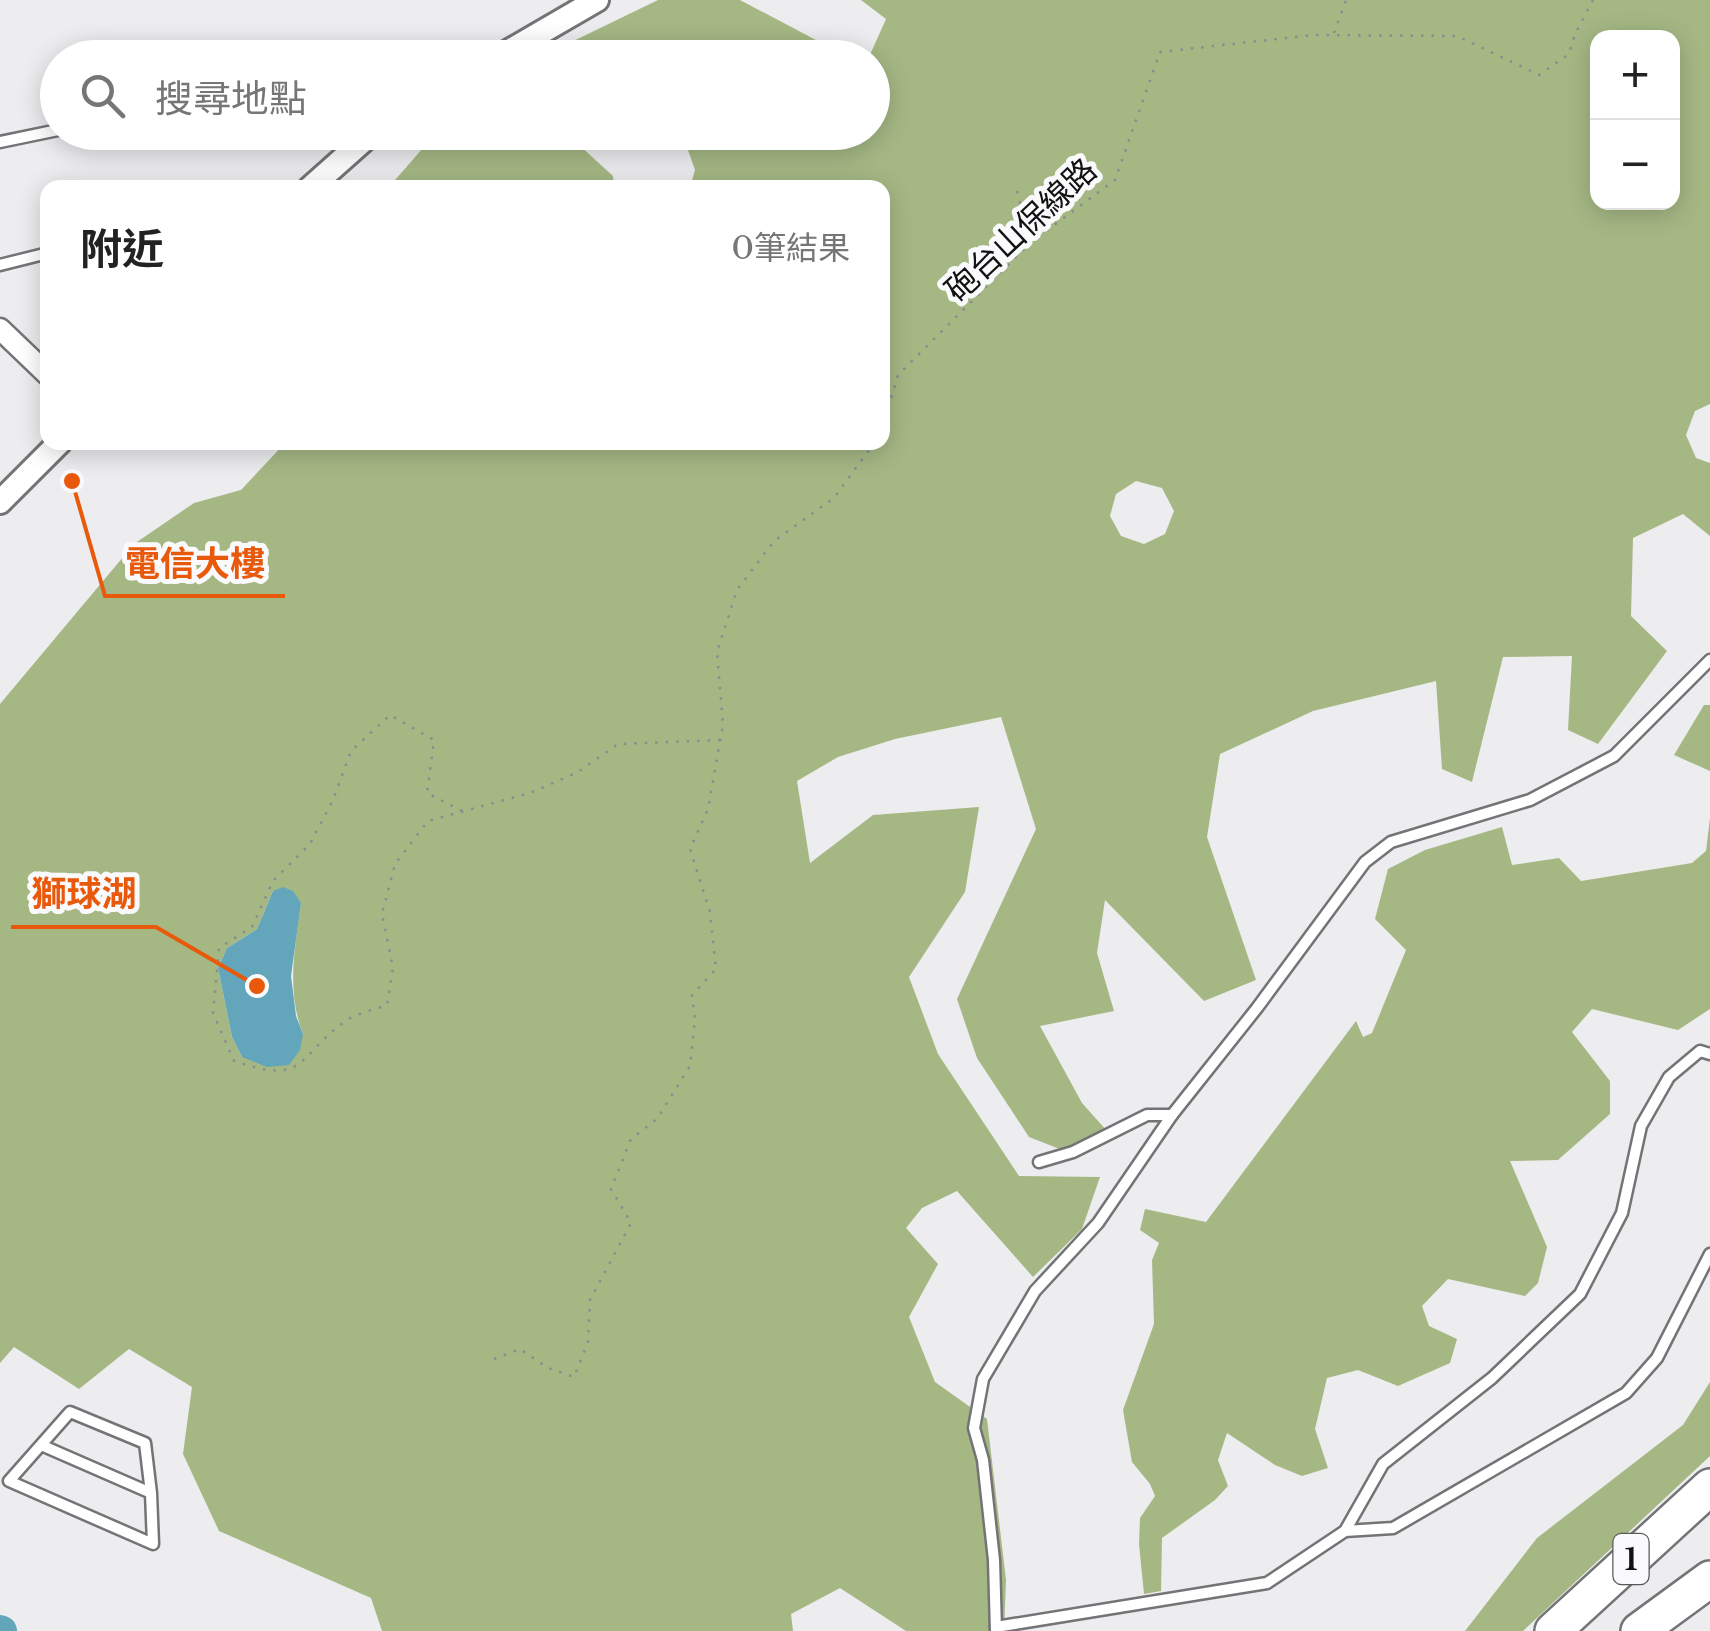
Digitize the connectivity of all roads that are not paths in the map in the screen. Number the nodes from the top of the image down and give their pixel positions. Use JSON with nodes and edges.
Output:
{"nodes":[{"id":1,"x":598,"y":0,"type":"edge"},
{"id":2,"x":528,"y":40,"type":"edge"},
{"id":3,"x":40,"y":134,"type":"edge"},
{"id":4,"x":0,"y":142,"type":"edge"},
{"id":5,"x":353,"y":150,"type":"edge"},
{"id":6,"x":319,"y":180,"type":"edge"},
{"id":7,"x":40,"y":255,"type":"edge"},
{"id":8,"x":0,"y":265,"type":"edge"},
{"id":9,"x":0,"y":329,"type":"edge"},
{"id":10,"x":40,"y":367,"type":"edge"},
{"id":11,"x":52,"y":450,"type":"edge"},
{"id":12,"x":0,"y":502,"type":"edge"},
{"id":13,"x":1710,"y":660,"type":"edge"},
{"id":14,"x":1710,"y":1054,"type":"edge"},
{"id":15,"x":1172,"y":1115,"type":"junction"},
{"id":16,"x":1039,"y":1162,"type":"dead end"},
{"id":17,"x":1710,"y":1254,"type":"edge"},
{"id":18,"x":40,"y":1446,"type":"junction"},
{"id":19,"x":1710,"y":1487,"type":"edge"},
{"id":20,"x":152,"y":1494,"type":"junction"},
{"id":21,"x":1344,"y":1531,"type":"junction"},
{"id":22,"x":1710,"y":1579,"type":"edge"},
{"id":23,"x":996,"y":1629,"type":"edge"},
{"id":24,"x":1552,"y":1631,"type":"edge"},
{"id":25,"x":1639,"y":1631,"type":"edge"}],
"edges":[{"from":1,"to":2,"type":"street"},
{"from":3,"to":4,"type":"lane"},
{"from":5,"to":6,"type":"street"},
{"from":7,"to":8,"type":"lane"},
{"from":9,"to":10,"type":"street"},
{"from":11,"to":12,"type":"street"},
{"from":13,"to":15,"type":"lane"},
{"from":14,"to":21,"type":"lane"},
{"from":15,"to":16,"type":"lane"},
{"from":15,"to":23,"type":"lane"},
{"from":17,"to":21,"type":"lane"},
{"from":18,"to":20,"type":"lane"},
{"from":18,"to":20,"type":"lane"},
{"from":18,"to":20,"type":"lane"},
{"from":19,"to":24,"type":"highway","number":"1"},
{"from":21,"to":23,"type":"lane"},
{"from":22,"to":25,"type":"highway","number":"1"}]}
